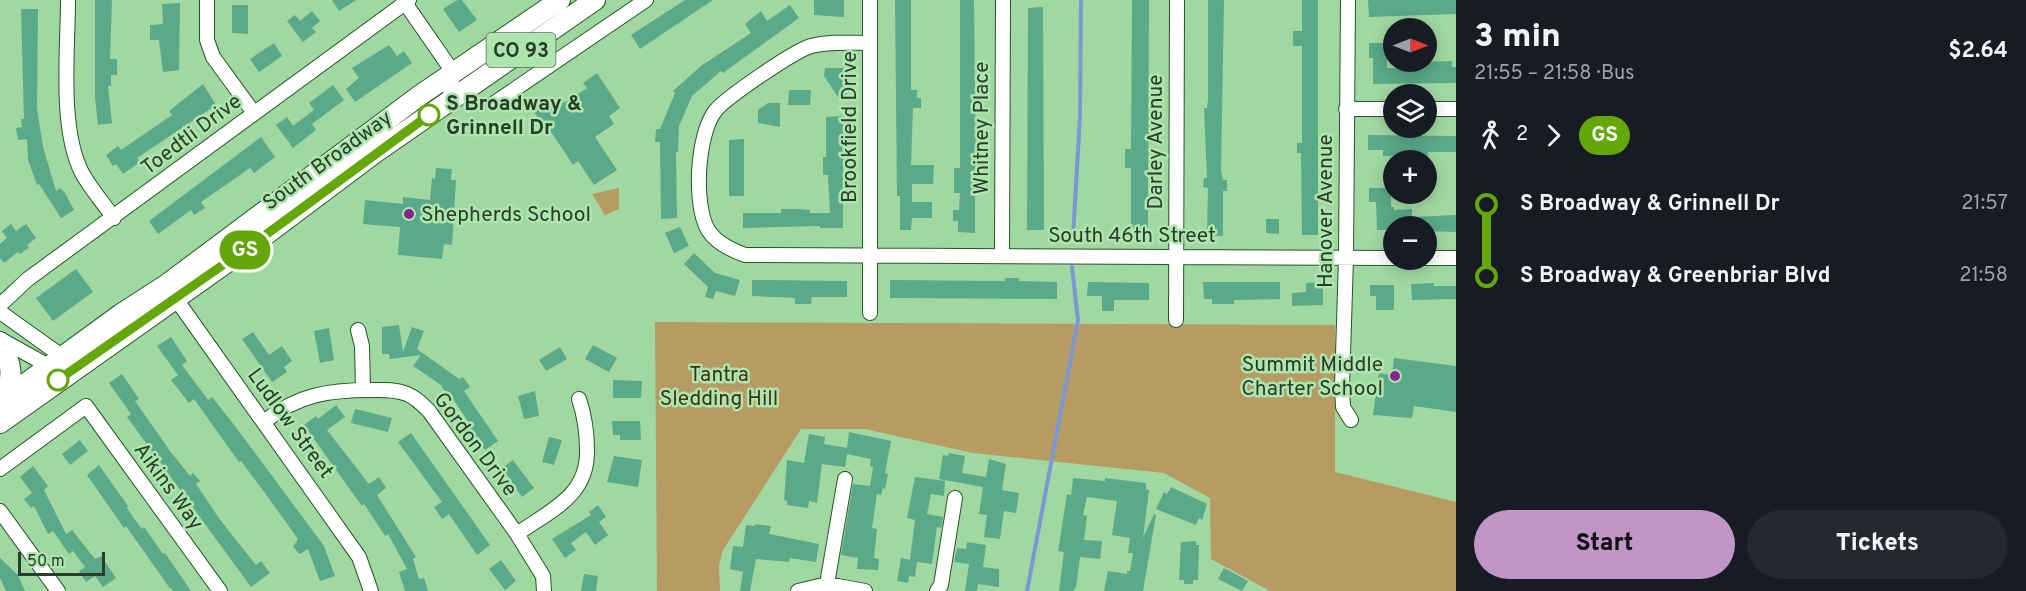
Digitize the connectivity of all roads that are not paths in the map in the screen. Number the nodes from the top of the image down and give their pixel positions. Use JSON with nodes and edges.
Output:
{"nodes":[{"id":1,"x":68,"y":0,"type":"edge"},
{"id":2,"x":207,"y":0,"type":"edge"},
{"id":3,"x":560,"y":0,"type":"edge"},
{"id":4,"x":594,"y":0,"type":"edge"},
{"id":5,"x":645,"y":0,"type":"edge"},
{"id":6,"x":870,"y":0,"type":"edge"},
{"id":7,"x":1003,"y":0,"type":"edge"},
{"id":8,"x":1177,"y":0,"type":"edge"},
{"id":9,"x":1348,"y":0,"type":"edge"},
{"id":10,"x":406,"y":1,"type":"edge"},
{"id":11,"x":870,"y":43,"type":"junction"},
{"id":12,"x":453,"y":72,"type":"junction"},
{"id":13,"x":449,"y":102,"type":"junction"},
{"id":14,"x":493,"y":104,"type":"dead end"},
{"id":15,"x":1346,"y":109,"type":"junction"},
{"id":16,"x":1383,"y":109,"type":"edge"},
{"id":17,"x":1437,"y":109,"type":"edge"},
{"id":18,"x":1456,"y":109,"type":"edge"},
{"id":19,"x":254,"y":113,"type":"junction"},
{"id":20,"x":114,"y":218,"type":"junction"},
{"id":21,"x":870,"y":254,"type":"junction"},
{"id":22,"x":1002,"y":256,"type":"junction"},
{"id":23,"x":1176,"y":256,"type":"junction"},
{"id":24,"x":1346,"y":258,"type":"junction"},
{"id":25,"x":1383,"y":258,"type":"edge"},
{"id":26,"x":1437,"y":258,"type":"edge"},
{"id":27,"x":1456,"y":258,"type":"edge"},
{"id":28,"x":171,"y":292,"type":"junction"},
{"id":29,"x":0,"y":305,"type":"edge"},
{"id":30,"x":0,"y":312,"type":"edge"},
{"id":31,"x":870,"y":313,"type":"dead end"},
{"id":32,"x":1176,"y":320,"type":"dead end"},
{"id":33,"x":358,"y":330,"type":"dead end"},
{"id":34,"x":0,"y":340,"type":"edge"},
{"id":35,"x":60,"y":366,"type":"junction"},
{"id":36,"x":363,"y":390,"type":"junction"},
{"id":37,"x":579,"y":399,"type":"dead end"},
{"id":38,"x":1,"y":401,"type":"edge"},
{"id":39,"x":1351,"y":420,"type":"dead end"},
{"id":40,"x":265,"y":421,"type":"junction"},
{"id":41,"x":0,"y":423,"type":"edge"},
{"id":42,"x":0,"y":469,"type":"edge"},
{"id":43,"x":845,"y":479,"type":"dead end"},
{"id":44,"x":956,"y":498,"type":"dead end"},
{"id":45,"x":0,"y":511,"type":"edge"},
{"id":46,"x":517,"y":534,"type":"junction"},
{"id":47,"x":827,"y":584,"type":"junction"},
{"id":48,"x":57,"y":591,"type":"edge"},
{"id":49,"x":220,"y":591,"type":"edge"},
{"id":50,"x":371,"y":591,"type":"edge"},
{"id":51,"x":544,"y":591,"type":"edge"},
{"id":52,"x":798,"y":591,"type":"edge"},
{"id":53,"x":865,"y":591,"type":"edge"},
{"id":54,"x":937,"y":591,"type":"edge"}],
"edges":[{"from":1,"to":20,"type":"street"},
{"from":2,"to":19,"type":"street"},
{"from":3,"to":12,"type":"highway","name":"South Broadway","number":"CO 93"},
{"from":4,"to":13,"type":"highway","name":"South Broadway","number":"CO 93"},
{"from":5,"to":14,"type":"street"},
{"from":6,"to":11,"type":"street","name":"Brookfield Drive"},
{"from":7,"to":22,"type":"street","name":"Whitney Place"},
{"from":8,"to":23,"type":"street","name":"Darley Avenue"},
{"from":9,"to":15,"type":"street","name":"Hanover Avenue"},
{"from":10,"to":12,"type":"street"},
{"from":10,"to":19,"type":"street","name":"Toedtli Drive"},
{"from":11,"to":21,"type":"street","name":"Brookfield Drive"},
{"from":11,"to":21,"type":"street","name":"South 46th Street"},
{"from":12,"to":13,"type":"street"},
{"from":12,"to":28,"type":"highway","name":"South Broadway","number":"CO 93"},
{"from":13,"to":28,"type":"highway","name":"South Broadway","number":"CO 93"},
{"from":15,"to":16,"type":"street"},
{"from":15,"to":24,"type":"street","name":"Hanover Avenue"},
{"from":17,"to":18,"type":"street"},
{"from":19,"to":20,"type":"street","name":"Toedtli Drive"},
{"from":20,"to":29,"type":"street","name":"Toedtli Drive"},
{"from":21,"to":22,"type":"street","name":"South 46th Street"},
{"from":21,"to":31,"type":"street","name":"Brookfield Drive"},
{"from":22,"to":23,"type":"street","name":"South 46th Street"},
{"from":23,"to":24,"type":"street","name":"South 46th Street"},
{"from":23,"to":32,"type":"street","name":"Darley Avenue"},
{"from":24,"to":25,"type":"street","name":"South 46th Street"},
{"from":24,"to":39,"type":"street","name":"Hanover Avenue"},
{"from":26,"to":27,"type":"street"},
{"from":28,"to":35,"type":"highway","name":"South Broadway","number":"CO 93"},
{"from":28,"to":40,"type":"street","name":"Ludlow Street"},
{"from":30,"to":35,"type":"street"},
{"from":33,"to":36,"type":"street"},
{"from":34,"to":35,"type":"street"},
{"from":34,"to":38,"type":"highway"},
{"from":35,"to":38,"type":"highway","name":"South Broadway","number":"CO 93"},
{"from":35,"to":41,"type":"highway","name":"South Broadway","number":"CO 93"},
{"from":36,"to":40,"type":"street","name":"Gordon Drive"},
{"from":36,"to":46,"type":"street","name":"Gordon Drive"},
{"from":37,"to":46,"type":"street"},
{"from":40,"to":50,"type":"street","name":"Ludlow Street"},
{"from":42,"to":49,"type":"street","name":"Aikins Way"},
{"from":43,"to":47,"type":"street"},
{"from":44,"to":54,"type":"street"},
{"from":45,"to":48,"type":"street"},
{"from":46,"to":51,"type":"street","name":"Gordon Drive"},
{"from":47,"to":52,"type":"street"},
{"from":47,"to":53,"type":"street"}]}
